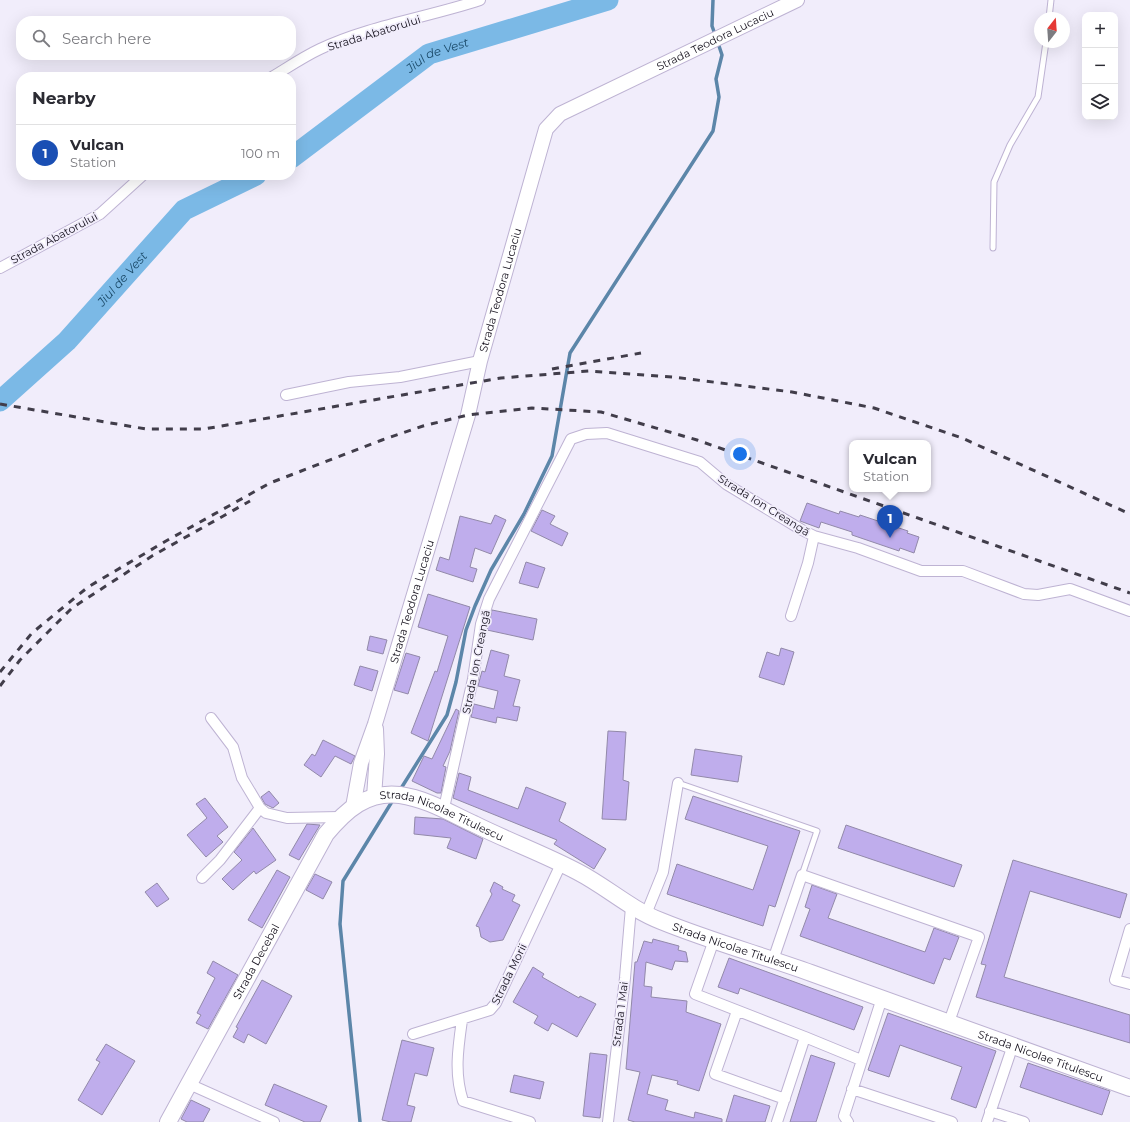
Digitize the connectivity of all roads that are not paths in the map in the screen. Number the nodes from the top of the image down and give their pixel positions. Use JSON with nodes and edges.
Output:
{"nodes":[{"id":1,"x":480,"y":0,"type":"edge"},
{"id":2,"x":797,"y":0,"type":"edge"},
{"id":3,"x":1051,"y":0,"type":"edge"},
{"id":4,"x":1050,"y":12,"type":"edge"},
{"id":5,"x":1045,"y":48,"type":"edge"},
{"id":6,"x":280,"y":72,"type":"edge"},
{"id":7,"x":137,"y":180,"type":"edge"},
{"id":8,"x":993,"y":248,"type":"dead end"},
{"id":9,"x":0,"y":268,"type":"edge"},
{"id":10,"x":480,"y":360,"type":"junction"},
{"id":11,"x":286,"y":395,"type":"dead end"},
{"id":12,"x":814,"y":536,"type":"junction"},
{"id":13,"x":1130,"y":611,"type":"edge"},
{"id":14,"x":791,"y":616,"type":"dead end"},
{"id":15,"x":211,"y":718,"type":"dead end"},
{"id":16,"x":375,"y":724,"type":"junction"},
{"id":17,"x":678,"y":783,"type":"joint"},
{"id":18,"x":374,"y":797,"type":"junction"},
{"id":19,"x":353,"y":807,"type":"junction"},
{"id":20,"x":260,"y":808,"type":"junction"},
{"id":21,"x":444,"y":808,"type":"junction"},
{"id":22,"x":340,"y":817,"type":"junction"},
{"id":23,"x":561,"y":864,"type":"junction"},
{"id":24,"x":802,"y":875,"type":"junction"},
{"id":25,"x":202,"y":878,"type":"dead end"},
{"id":26,"x":630,"y":907,"type":"junction"},
{"id":27,"x":646,"y":914,"type":"junction"},
{"id":28,"x":1130,"y":929,"type":"edge"},
{"id":29,"x":714,"y":940,"type":"junction"},
{"id":30,"x":773,"y":960,"type":"junction"},
{"id":31,"x":1130,"y":984,"type":"edge"},
{"id":32,"x":882,"y":998,"type":"junction"},
{"id":33,"x":736,"y":1010,"type":"junction"},
{"id":34,"x":462,"y":1020,"type":"junction"},
{"id":35,"x":949,"y":1022,"type":"junction"},
{"id":36,"x":413,"y":1034,"type":"dead end"},
{"id":37,"x":804,"y":1037,"type":"junction"},
{"id":38,"x":1013,"y":1046,"type":"junction"},
{"id":39,"x":861,"y":1060,"type":"junction"},
{"id":40,"x":189,"y":1084,"type":"junction"},
{"id":41,"x":1130,"y":1088,"type":"edge"},
{"id":42,"x":852,"y":1089,"type":"junction"},
{"id":43,"x":785,"y":1099,"type":"junction"},
{"id":44,"x":990,"y":1111,"type":"junction"},
{"id":45,"x":168,"y":1122,"type":"edge"},
{"id":46,"x":274,"y":1122,"type":"edge"},
{"id":47,"x":530,"y":1122,"type":"edge"},
{"id":48,"x":608,"y":1122,"type":"edge"},
{"id":49,"x":777,"y":1122,"type":"edge"},
{"id":50,"x":848,"y":1122,"type":"edge"},
{"id":51,"x":952,"y":1122,"type":"edge"},
{"id":52,"x":987,"y":1122,"type":"edge"},
{"id":53,"x":1024,"y":1122,"type":"edge"}],
"edges":[{"from":1,"to":6,"type":"street","name":"Strada Abatorului"},
{"from":2,"to":10,"type":"main road","name":"Strada Teodora Lucaciu"},
{"from":3,"to":4,"type":"lane"},
{"from":5,"to":8,"type":"lane"},
{"from":7,"to":9,"type":"street","name":"Strada Abatorului"},
{"from":10,"to":11,"type":"street"},
{"from":10,"to":16,"type":"main road","name":"Strada Teodora Lucaciu"},
{"from":12,"to":13,"type":"street","name":"Strada Ion Creangă"},
{"from":12,"to":14,"type":"street"},
{"from":12,"to":21,"type":"street","name":"Strada Ion Creangă"},
{"from":15,"to":20,"type":"street"},
{"from":16,"to":18,"type":"main road","name":"Strada Teodora Lucaciu"},
{"from":16,"to":19,"type":"main road","name":"Strada Teodora Lucaciu"},
{"from":17,"to":24,"type":"lane"},
{"from":17,"to":27,"type":"street"},
{"from":18,"to":19,"type":"main road","name":"Strada Nicolae Titulescu"},
{"from":18,"to":21,"type":"main road","name":"Strada Nicolae Titulescu"},
{"from":19,"to":22,"type":"main road","name":"Strada Decebal"},
{"from":20,"to":22,"type":"street"},
{"from":20,"to":25,"type":"street"},
{"from":21,"to":23,"type":"main road","name":"Strada Nicolae Titulescu"},
{"from":22,"to":40,"type":"main road","name":"Strada Decebal"},
{"from":23,"to":26,"type":"main road","name":"Strada Nicolae Titulescu"},
{"from":23,"to":34,"type":"street","name":"Strada Morii"},
{"from":24,"to":30,"type":"street"},
{"from":24,"to":35,"type":"street"},
{"from":26,"to":27,"type":"main road","name":"Strada Nicolae Titulescu"},
{"from":26,"to":48,"type":"street","name":"Strada 1 Mai"},
{"from":27,"to":29,"type":"main road","name":"Strada Nicolae Titulescu"},
{"from":28,"to":31,"type":"street"},
{"from":29,"to":30,"type":"main road","name":"Strada Nicolae Titulescu"},
{"from":29,"to":33,"type":"street"},
{"from":30,"to":32,"type":"main road","name":"Strada Nicolae Titulescu"},
{"from":32,"to":35,"type":"main road","name":"Strada Nicolae Titulescu"},
{"from":32,"to":39,"type":"street"},
{"from":33,"to":37,"type":"street"},
{"from":33,"to":43,"type":"street"},
{"from":34,"to":36,"type":"street","name":"Strada Morii"},
{"from":34,"to":47,"type":"street"},
{"from":35,"to":38,"type":"main road","name":"Strada Nicolae Titulescu"},
{"from":37,"to":39,"type":"street"},
{"from":37,"to":43,"type":"street"},
{"from":38,"to":41,"type":"main road","name":"Strada Nicolae Titulescu"},
{"from":38,"to":44,"type":"street"},
{"from":39,"to":42,"type":"street"},
{"from":40,"to":45,"type":"main road","name":"Strada Decebal"},
{"from":40,"to":46,"type":"street"},
{"from":42,"to":50,"type":"street"},
{"from":42,"to":51,"type":"street"},
{"from":43,"to":49,"type":"street"},
{"from":44,"to":52,"type":"street"},
{"from":44,"to":53,"type":"street"}]}
